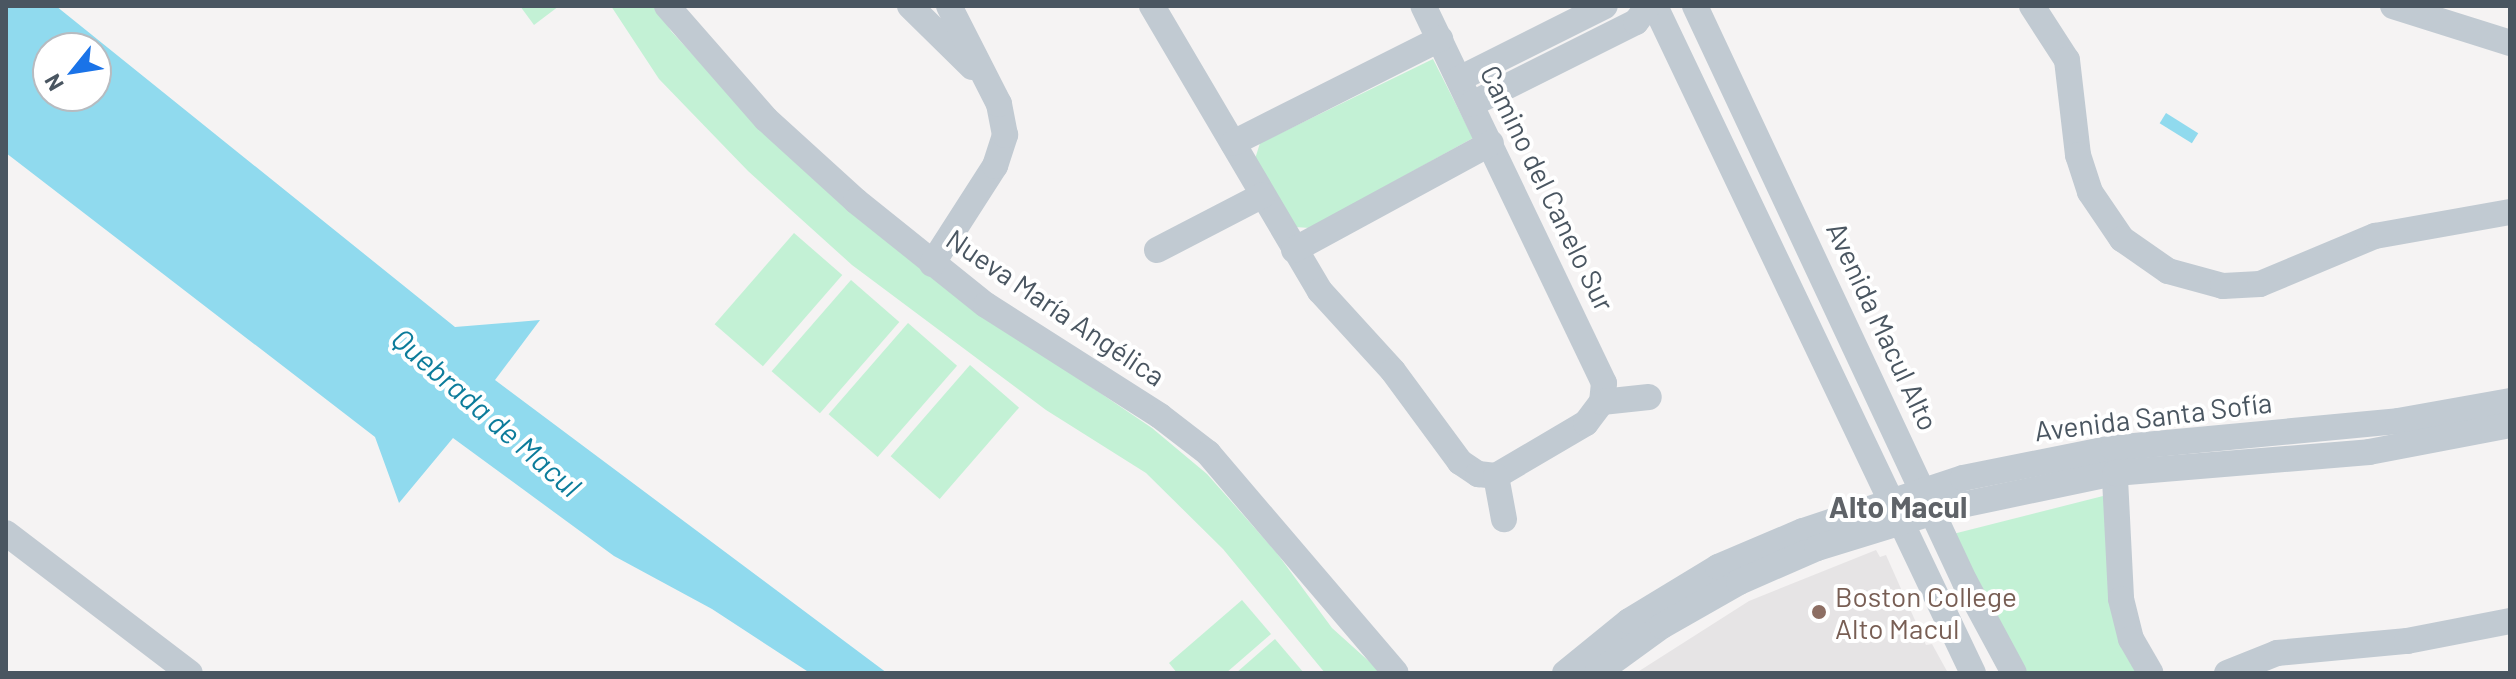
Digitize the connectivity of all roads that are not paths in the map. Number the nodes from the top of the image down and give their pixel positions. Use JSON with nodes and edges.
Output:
{"nodes":[{"id":1,"x":667,"y":6,"type":"edge"},
{"id":2,"x":910,"y":6,"type":"edge"},
{"id":3,"x":949,"y":6,"type":"edge"},
{"id":4,"x":1152,"y":6,"type":"edge"},
{"id":5,"x":1423,"y":6,"type":"edge"},
{"id":6,"x":1605,"y":6,"type":"edge"},
{"id":7,"x":1648,"y":6,"type":"edge"},
{"id":8,"x":1655,"y":6,"type":"edge"},
{"id":9,"x":1695,"y":6,"type":"edge"},
{"id":10,"x":2032,"y":6,"type":"edge"},
{"id":11,"x":2393,"y":6,"type":"edge"},
{"id":12,"x":1440,"y":39,"type":"junction"},
{"id":13,"x":2510,"y":43,"type":"edge"},
{"id":14,"x":1459,"y":79,"type":"junction"},
{"id":15,"x":989,"y":83,"type":"junction"},
{"id":16,"x":1472,"y":104,"type":"junction"},
{"id":17,"x":1233,"y":143,"type":"junction"},
{"id":18,"x":1491,"y":143,"type":"junction"},
{"id":19,"x":1263,"y":195,"type":"junction"},
{"id":20,"x":2510,"y":212,"type":"edge"},
{"id":21,"x":1157,"y":250,"type":"dead end"},
{"id":22,"x":1294,"y":250,"type":"junction"},
{"id":23,"x":932,"y":264,"type":"junction"},
{"id":24,"x":1649,"y":397,"type":"dead end"},
{"id":25,"x":2510,"y":401,"type":"edge"},
{"id":26,"x":1602,"y":402,"type":"junction"},
{"id":27,"x":2510,"y":425,"type":"edge"},
{"id":28,"x":2114,"y":460,"type":"junction"},
{"id":29,"x":1496,"y":476,"type":"junction"},
{"id":30,"x":1930,"y":500,"type":"junction"},
{"id":31,"x":1895,"y":512,"type":"junction"},
{"id":32,"x":1504,"y":519,"type":"dead end"},
{"id":33,"x":6,"y":533,"type":"edge"},
{"id":34,"x":2510,"y":621,"type":"edge"},
{"id":35,"x":190,"y":673,"type":"edge"},
{"id":36,"x":1396,"y":673,"type":"edge"},
{"id":37,"x":1565,"y":673,"type":"edge"},
{"id":38,"x":1597,"y":673,"type":"edge"},
{"id":39,"x":1973,"y":673,"type":"edge"},
{"id":40,"x":2014,"y":673,"type":"edge"},
{"id":41,"x":2151,"y":673,"type":"edge"},
{"id":42,"x":2227,"y":673,"type":"edge"}],
"edges":[{"from":1,"to":23,"type":"street","name":"Nueva María Angélica"},
{"from":2,"to":15,"type":"street"},
{"from":3,"to":15,"type":"street"},
{"from":4,"to":17,"type":"street"},
{"from":5,"to":12,"type":"street","name":"Camino del Canelo Sur"},
{"from":6,"to":14,"type":"street"},
{"from":7,"to":16,"type":"street"},
{"from":8,"to":31,"type":"street"},
{"from":9,"to":30,"type":"street","name":"Avenida Macul Alto"},
{"from":10,"to":20,"type":"street"},
{"from":11,"to":13,"type":"street"},
{"from":12,"to":14,"type":"street","name":"Camino del Canelo Sur"},
{"from":12,"to":17,"type":"street"},
{"from":14,"to":16,"type":"street","name":"Camino del Canelo Sur"},
{"from":15,"to":23,"type":"street"},
{"from":16,"to":18,"type":"street","name":"Camino del Canelo Sur"},
{"from":17,"to":19,"type":"street"},
{"from":18,"to":22,"type":"street"},
{"from":18,"to":26,"type":"street","name":"Camino del Canelo Sur"},
{"from":19,"to":21,"type":"street"},
{"from":19,"to":22,"type":"street"},
{"from":22,"to":29,"type":"street"},
{"from":23,"to":36,"type":"street","name":"Nueva María Angélica"},
{"from":24,"to":26,"type":"street"},
{"from":25,"to":28,"type":"street","name":"Avenida Santa Sofía"},
{"from":26,"to":29,"type":"street"},
{"from":27,"to":28,"type":"street","name":"Avenida Santa Sofía"},
{"from":28,"to":30,"type":"street","name":"Avenida Santa Sofía"},
{"from":28,"to":41,"type":"street"},
{"from":29,"to":32,"type":"street"},
{"from":30,"to":31,"type":"street","name":"Avenida Santa Sofía"},
{"from":30,"to":40,"type":"street","name":"Avenida Macul Alto"},
{"from":31,"to":37,"type":"street","name":"Avenida Santa Sofía"},
{"from":31,"to":38,"type":"street","name":"Avenida Santa Sofía"},
{"from":31,"to":39,"type":"street"},
{"from":33,"to":35,"type":"street"},
{"from":34,"to":42,"type":"street"}]}
